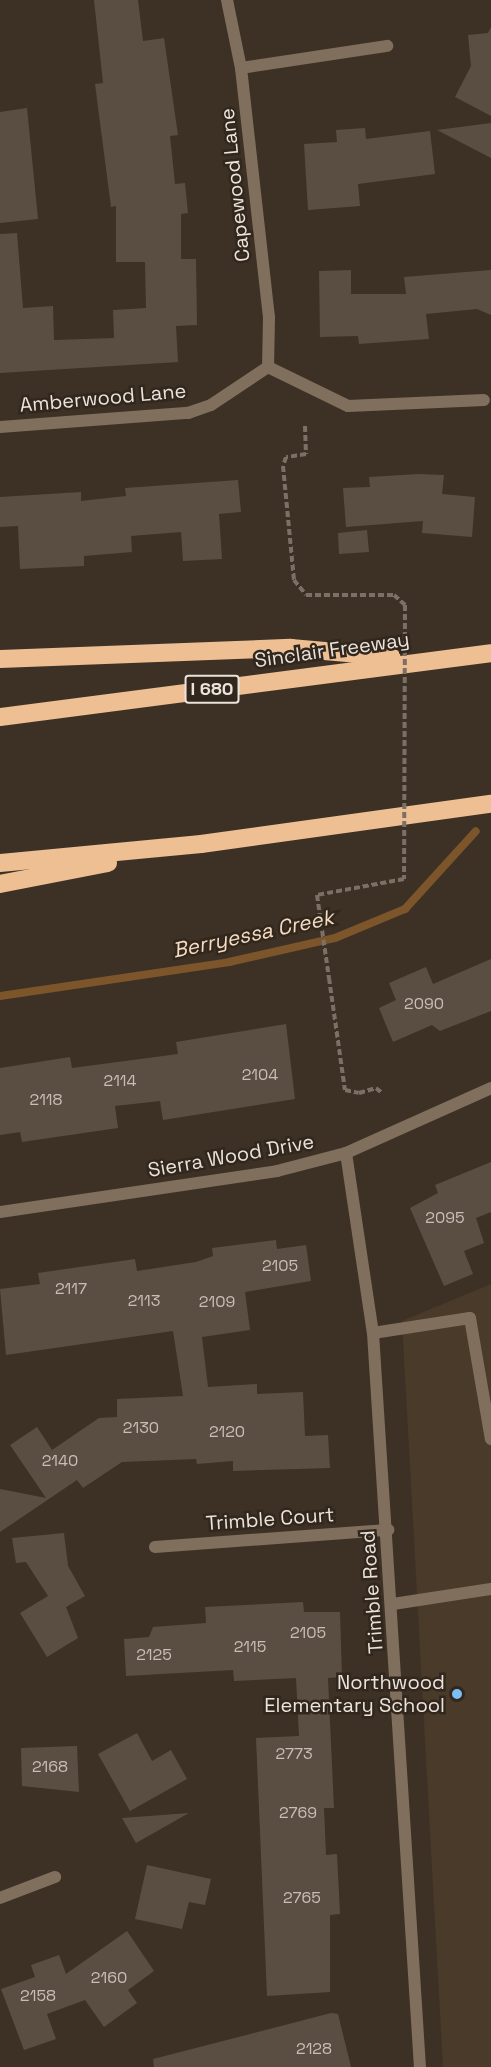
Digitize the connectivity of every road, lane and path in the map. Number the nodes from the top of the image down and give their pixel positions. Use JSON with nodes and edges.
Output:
{"nodes":[{"id":1,"x":227,"y":0,"type":"edge"},
{"id":2,"x":387,"y":46,"type":"dead end"},
{"id":3,"x":241,"y":68,"type":"junction"},
{"id":4,"x":268,"y":367,"type":"junction"},
{"id":5,"x":483,"y":400,"type":"dead end"},
{"id":6,"x":305,"y":426,"type":"dead end"},
{"id":7,"x":0,"y":427,"type":"edge"},
{"id":8,"x":491,"y":653,"type":"edge"},
{"id":9,"x":0,"y":659,"type":"edge"},
{"id":10,"x":424,"y":660,"type":"junction"},
{"id":11,"x":0,"y":717,"type":"edge"},
{"id":12,"x":491,"y":804,"type":"edge"},
{"id":13,"x":201,"y":844,"type":"junction"},
{"id":14,"x":0,"y":863,"type":"edge"},
{"id":15,"x":0,"y":884,"type":"edge"},
{"id":16,"x":491,"y":1088,"type":"edge"},
{"id":17,"x":382,"y":1093,"type":"dead end"},
{"id":18,"x":346,"y":1153,"type":"junction"},
{"id":19,"x":0,"y":1212,"type":"edge"},
{"id":20,"x":373,"y":1333,"type":"junction"},
{"id":21,"x":491,"y":1439,"type":"edge"},
{"id":22,"x":388,"y":1530,"type":"junction"},
{"id":23,"x":155,"y":1546,"type":"dead end"},
{"id":24,"x":491,"y":1589,"type":"edge"},
{"id":25,"x":393,"y":1604,"type":"junction"},
{"id":26,"x":55,"y":1877,"type":"dead end"},
{"id":27,"x":0,"y":1898,"type":"edge"},
{"id":28,"x":420,"y":2067,"type":"edge"}],
"edges":[{"from":1,"to":3,"type":"street","name":"Capewood Lane"},
{"from":2,"to":3,"type":"street"},
{"from":3,"to":4,"type":"street","name":"Capewood Lane"},
{"from":4,"to":5,"type":"street"},
{"from":4,"to":7,"type":"street","name":"Amberwood Lane"},
{"from":6,"to":17,"type":"path","bridge":true},
{"from":8,"to":10,"type":"highway","name":"Sinclair Freeway","number":"I 680"},
{"from":9,"to":10,"type":"highway"},
{"from":10,"to":11,"type":"highway","name":"Sinclair Freeway","number":"I 680"},
{"from":12,"to":13,"type":"highway"},
{"from":13,"to":14,"type":"highway"},
{"from":13,"to":15,"type":"highway"},
{"from":16,"to":18,"type":"street","name":"Sierra Wood Drive"},
{"from":18,"to":19,"type":"street","name":"Sierra Wood Drive"},
{"from":18,"to":20,"type":"street","name":"Trimble Road"},
{"from":20,"to":21,"type":"street"},
{"from":20,"to":22,"type":"street","name":"Trimble Road"},
{"from":22,"to":23,"type":"street","name":"Trimble Court"},
{"from":22,"to":25,"type":"street","name":"Trimble Road"},
{"from":24,"to":25,"type":"street"},
{"from":25,"to":28,"type":"street","name":"Trimble Road"},
{"from":26,"to":27,"type":"street"}]}
